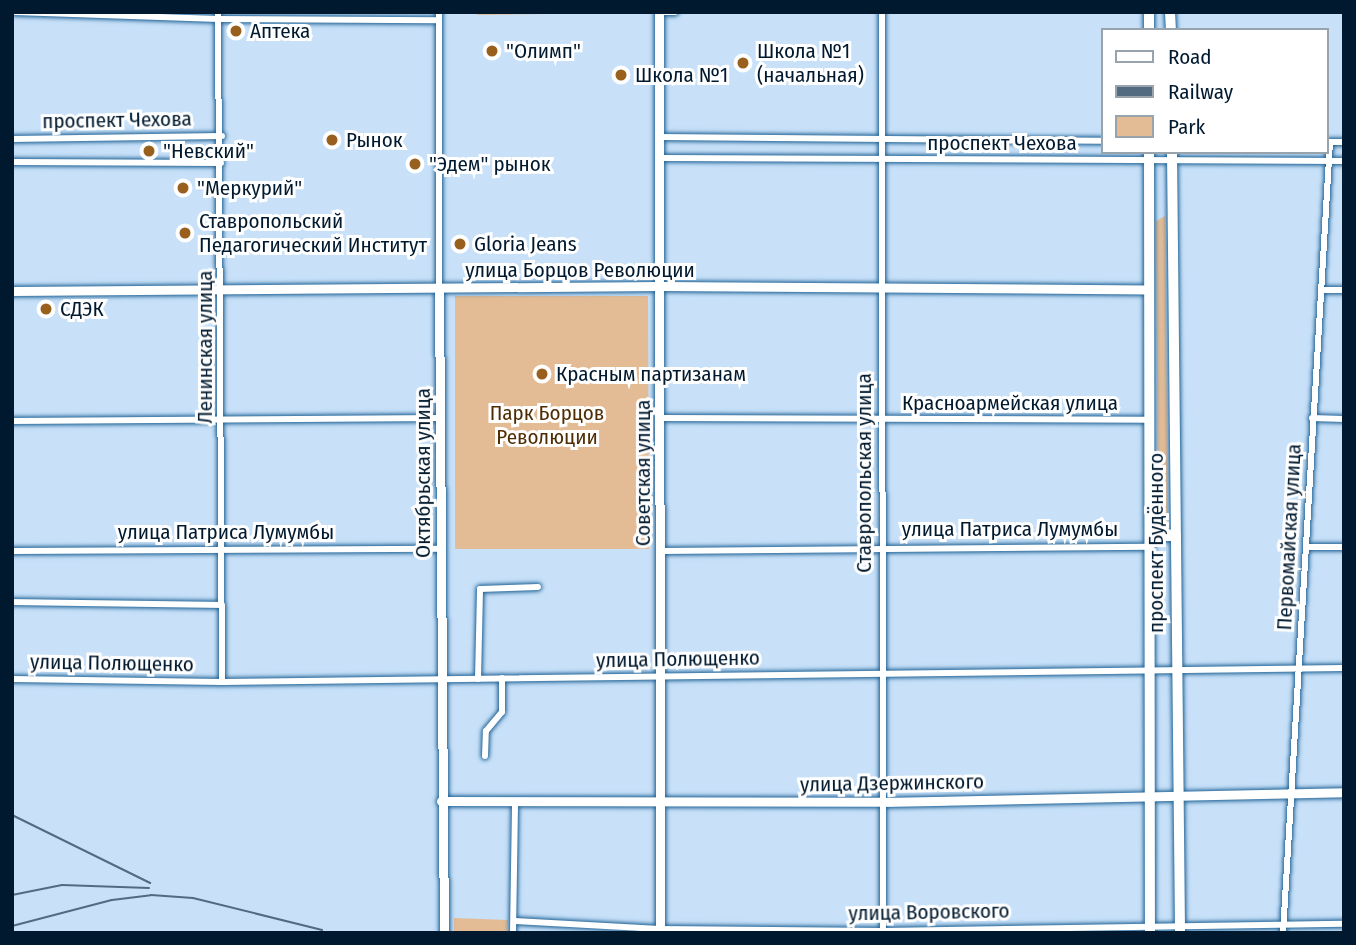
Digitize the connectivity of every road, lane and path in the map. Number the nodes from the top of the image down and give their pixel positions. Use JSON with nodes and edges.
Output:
{"nodes":[{"id":1,"x":15,"y":12,"type":"edge"},
{"id":2,"x":659,"y":12,"type":"edge"},
{"id":3,"x":675,"y":12,"type":"edge"},
{"id":4,"x":882,"y":12,"type":"edge"},
{"id":5,"x":218,"y":16,"type":"edge"},
{"id":6,"x":439,"y":16,"type":"edge"},
{"id":7,"x":222,"y":136,"type":"junction"},
{"id":8,"x":659,"y":137,"type":"junction"},
{"id":9,"x":882,"y":137,"type":"junction"},
{"id":10,"x":12,"y":139,"type":"edge"},
{"id":11,"x":1100,"y":141,"type":"edge"},
{"id":12,"x":1328,"y":142,"type":"edge"},
{"id":13,"x":1344,"y":142,"type":"edge"},
{"id":14,"x":1149,"y":156,"type":"edge"},
{"id":15,"x":1172,"y":156,"type":"edge"},
{"id":16,"x":660,"y":158,"type":"junction"},
{"id":17,"x":1328,"y":161,"type":"junction"},
{"id":18,"x":1344,"y":161,"type":"edge"},
{"id":19,"x":12,"y":162,"type":"edge"},
{"id":20,"x":882,"y":162,"type":"junction"},
{"id":21,"x":222,"y":163,"type":"junction"},
{"id":22,"x":660,"y":286,"type":"junction"},
{"id":23,"x":439,"y":289,"type":"junction"},
{"id":24,"x":1148,"y":289,"type":"junction"},
{"id":25,"x":223,"y":290,"type":"junction"},
{"id":26,"x":881,"y":290,"type":"junction"},
{"id":27,"x":1321,"y":290,"type":"junction"},
{"id":28,"x":1344,"y":290,"type":"edge"},
{"id":29,"x":12,"y":291,"type":"edge"},
{"id":30,"x":441,"y":418,"type":"junction"},
{"id":31,"x":660,"y":418,"type":"junction"},
{"id":32,"x":1312,"y":418,"type":"junction"},
{"id":33,"x":222,"y":419,"type":"junction"},
{"id":34,"x":1344,"y":419,"type":"edge"},
{"id":35,"x":881,"y":420,"type":"junction"},
{"id":36,"x":1149,"y":420,"type":"junction"},
{"id":37,"x":12,"y":421,"type":"edge"},
{"id":38,"x":1176,"y":536,"type":"junction"},
{"id":39,"x":1150,"y":541,"type":"junction"},
{"id":40,"x":882,"y":547,"type":"junction"},
{"id":41,"x":1306,"y":547,"type":"junction"},
{"id":42,"x":1344,"y":547,"type":"edge"},
{"id":43,"x":440,"y":549,"type":"junction"},
{"id":44,"x":223,"y":550,"type":"junction"},
{"id":45,"x":12,"y":551,"type":"edge"},
{"id":46,"x":660,"y":551,"type":"junction"},
{"id":47,"x":538,"y":587,"type":"dead end"},
{"id":48,"x":12,"y":602,"type":"edge"},
{"id":49,"x":222,"y":605,"type":"junction"},
{"id":50,"x":1344,"y":668,"type":"edge"},
{"id":51,"x":1300,"y":669,"type":"junction"},
{"id":52,"x":1149,"y":671,"type":"junction"},
{"id":53,"x":1175,"y":671,"type":"junction"},
{"id":54,"x":883,"y":674,"type":"junction"},
{"id":55,"x":660,"y":676,"type":"junction"},
{"id":56,"x":502,"y":678,"type":"junction"},
{"id":57,"x":12,"y":679,"type":"edge"},
{"id":58,"x":478,"y":679,"type":"junction"},
{"id":59,"x":440,"y":680,"type":"junction"},
{"id":60,"x":222,"y":682,"type":"junction"},
{"id":61,"x":485,"y":756,"type":"dead end"},
{"id":62,"x":1344,"y":792,"type":"edge"},
{"id":63,"x":1292,"y":793,"type":"junction"},
{"id":64,"x":1176,"y":794,"type":"junction"},
{"id":65,"x":1149,"y":795,"type":"junction"},
{"id":66,"x":440,"y":801,"type":"junction"},
{"id":67,"x":515,"y":802,"type":"junction"},
{"id":68,"x":882,"y":802,"type":"junction"},
{"id":69,"x":661,"y":803,"type":"junction"},
{"id":70,"x":514,"y":921,"type":"junction"},
{"id":71,"x":1344,"y":924,"type":"edge"},
{"id":72,"x":1150,"y":929,"type":"edge"},
{"id":73,"x":1180,"y":929,"type":"edge"},
{"id":74,"x":1283,"y":929,"type":"edge"},
{"id":75,"x":660,"y":931,"type":"edge"},
{"id":76,"x":883,"y":932,"type":"edge"},
{"id":77,"x":444,"y":933,"type":"edge"},
{"id":78,"x":513,"y":933,"type":"edge"}],
"edges":[{"from":1,"to":5,"type":"street"},
{"from":2,"to":3,"type":"street"},
{"from":2,"to":8,"type":"street","name":"Советская улица"},
{"from":4,"to":9,"type":"street","name":"Ставропольская улица"},
{"from":5,"to":6,"type":"street"},
{"from":5,"to":7,"type":"street","name":"Ленинская улица"},
{"from":6,"to":23,"type":"street","name":"Октябрьская улица"},
{"from":7,"to":10,"type":"street","name":"проспект Чехова"},
{"from":7,"to":21,"type":"street","name":"Ленинская улица"},
{"from":8,"to":9,"type":"street","name":"проспект Чехова"},
{"from":8,"to":16,"type":"street","name":"Советская улица"},
{"from":9,"to":11,"type":"street","name":"проспект Чехова"},
{"from":9,"to":20,"type":"street","name":"Ставропольская улица"},
{"from":12,"to":13,"type":"street"},
{"from":12,"to":17,"type":"street","name":"Первомайская улица"},
{"from":14,"to":15,"type":"street","name":"проспект Чехова"},
{"from":14,"to":20,"type":"street","name":"проспект Чехова"},
{"from":14,"to":24,"type":"main road","name":"проспект Будённого"},
{"from":15,"to":17,"type":"street","name":"проспект Чехова"},
{"from":15,"to":38,"type":"main road","name":"проспект Будённого"},
{"from":16,"to":20,"type":"street","name":"проспект Чехова"},
{"from":16,"to":22,"type":"street","name":"Советская улица"},
{"from":17,"to":18,"type":"street","name":"проспект Чехова"},
{"from":17,"to":27,"type":"street","name":"Первомайская улица"},
{"from":19,"to":21,"type":"street","name":"проспект Чехова"},
{"from":20,"to":26,"type":"street","name":"Ставропольская улица"},
{"from":21,"to":25,"type":"street","name":"Ленинская улица"},
{"from":22,"to":23,"type":"street","name":"улица Борцов Революции"},
{"from":22,"to":26,"type":"street","name":"улица Борцов Революции"},
{"from":22,"to":31,"type":"street","name":"Советская улица"},
{"from":23,"to":25,"type":"street","name":"улица Борцов Революции"},
{"from":23,"to":30,"type":"street","name":"Октябрьская улица"},
{"from":24,"to":26,"type":"street","name":"улица Борцов Революции"},
{"from":24,"to":36,"type":"main road","name":"проспект Будённого"},
{"from":25,"to":29,"type":"street","name":"улица Борцов Революции"},
{"from":25,"to":33,"type":"street","name":"Ленинская улица"},
{"from":26,"to":35,"type":"street","name":"Ставропольская улица"},
{"from":27,"to":28,"type":"street"},
{"from":27,"to":32,"type":"street","name":"Первомайская улица"},
{"from":30,"to":33,"type":"street"},
{"from":30,"to":43,"type":"street","name":"Октябрьская улица"},
{"from":31,"to":35,"type":"street","name":"Красноармейская улица"},
{"from":31,"to":46,"type":"street","name":"Советская улица"},
{"from":32,"to":34,"type":"street"},
{"from":32,"to":41,"type":"street","name":"Первомайская улица"},
{"from":33,"to":37,"type":"street"},
{"from":33,"to":44,"type":"street","name":"Ленинская улица"},
{"from":35,"to":36,"type":"street","name":"Красноармейская улица"},
{"from":35,"to":40,"type":"street","name":"Ставропольская улица"},
{"from":36,"to":39,"type":"main road","name":"проспект Будённого"},
{"from":38,"to":39,"type":"main road"},
{"from":38,"to":53,"type":"main road","name":"проспект Будённого"},
{"from":39,"to":40,"type":"street","name":"улица Патриса Лумумбы"},
{"from":39,"to":52,"type":"main road","name":"проспект Будённого"},
{"from":40,"to":46,"type":"street","name":"улица Патриса Лумумбы"},
{"from":40,"to":54,"type":"street","name":"Ставропольская улица"},
{"from":41,"to":42,"type":"street"},
{"from":41,"to":51,"type":"street","name":"Первомайская улица"},
{"from":43,"to":44,"type":"street","name":"улица Патриса Лумумбы"},
{"from":43,"to":59,"type":"street","name":"Октябрьская улица"},
{"from":44,"to":45,"type":"street","name":"улица Патриса Лумумбы"},
{"from":44,"to":49,"type":"street","name":"Ленинская улица"},
{"from":46,"to":55,"type":"street","name":"Советская улица"},
{"from":47,"to":58,"type":"street"},
{"from":48,"to":49,"type":"street"},
{"from":49,"to":60,"type":"street","name":"Ленинская улица"},
{"from":50,"to":51,"type":"street","name":"улица Полющенко"},
{"from":51,"to":53,"type":"street","name":"улица Полющенко"},
{"from":51,"to":63,"type":"street","name":"Первомайская улица"},
{"from":52,"to":53,"type":"street","name":"улица Полющенко"},
{"from":52,"to":54,"type":"street","name":"улица Полющенко"},
{"from":52,"to":65,"type":"main road","name":"проспект Будённого"},
{"from":53,"to":64,"type":"main road","name":"проспект Будённого"},
{"from":54,"to":55,"type":"street","name":"улица Полющенко"},
{"from":54,"to":68,"type":"street","name":"Ставропольская улица"},
{"from":55,"to":56,"type":"street","name":"улица Полющенко"},
{"from":55,"to":69,"type":"street","name":"Советская улица"},
{"from":56,"to":58,"type":"street","name":"улица Полющенко"},
{"from":56,"to":61,"type":"street"},
{"from":57,"to":60,"type":"street","name":"улица Полющенко"},
{"from":58,"to":59,"type":"street","name":"улица Полющенко"},
{"from":59,"to":60,"type":"street","name":"улица Полющенко"},
{"from":59,"to":66,"type":"street","name":"Октябрьская улица"},
{"from":62,"to":63,"type":"street","name":"улица Дзержинского"},
{"from":63,"to":64,"type":"street","name":"улица Дзержинского"},
{"from":63,"to":74,"type":"street","name":"Первомайская улица"},
{"from":64,"to":65,"type":"street","name":"улица Дзержинского"},
{"from":64,"to":73,"type":"main road","name":"проспект Будённого"},
{"from":65,"to":68,"type":"street","name":"улица Дзержинского"},
{"from":65,"to":72,"type":"main road","name":"проспект Будённого"},
{"from":66,"to":67,"type":"street","name":"улица Дзержинского"},
{"from":66,"to":77,"type":"street","name":"Октябрьская улица"},
{"from":67,"to":69,"type":"street","name":"улица Дзержинского"},
{"from":67,"to":70,"type":"street"},
{"from":68,"to":69,"type":"street","name":"улица Дзержинского"},
{"from":68,"to":76,"type":"street","name":"Ставропольская улица"},
{"from":69,"to":75,"type":"street","name":"Советская улица"},
{"from":70,"to":75,"type":"street","name":"улица Воровского"},
{"from":70,"to":78,"type":"street"},
{"from":71,"to":74,"type":"street","name":"улица Воровского"},
{"from":72,"to":73,"type":"street","name":"улица Воровского"},
{"from":72,"to":76,"type":"street","name":"улица Воровского"},
{"from":73,"to":74,"type":"street","name":"улица Воровского"},
{"from":75,"to":76,"type":"street","name":"улица Воровского"}]}
